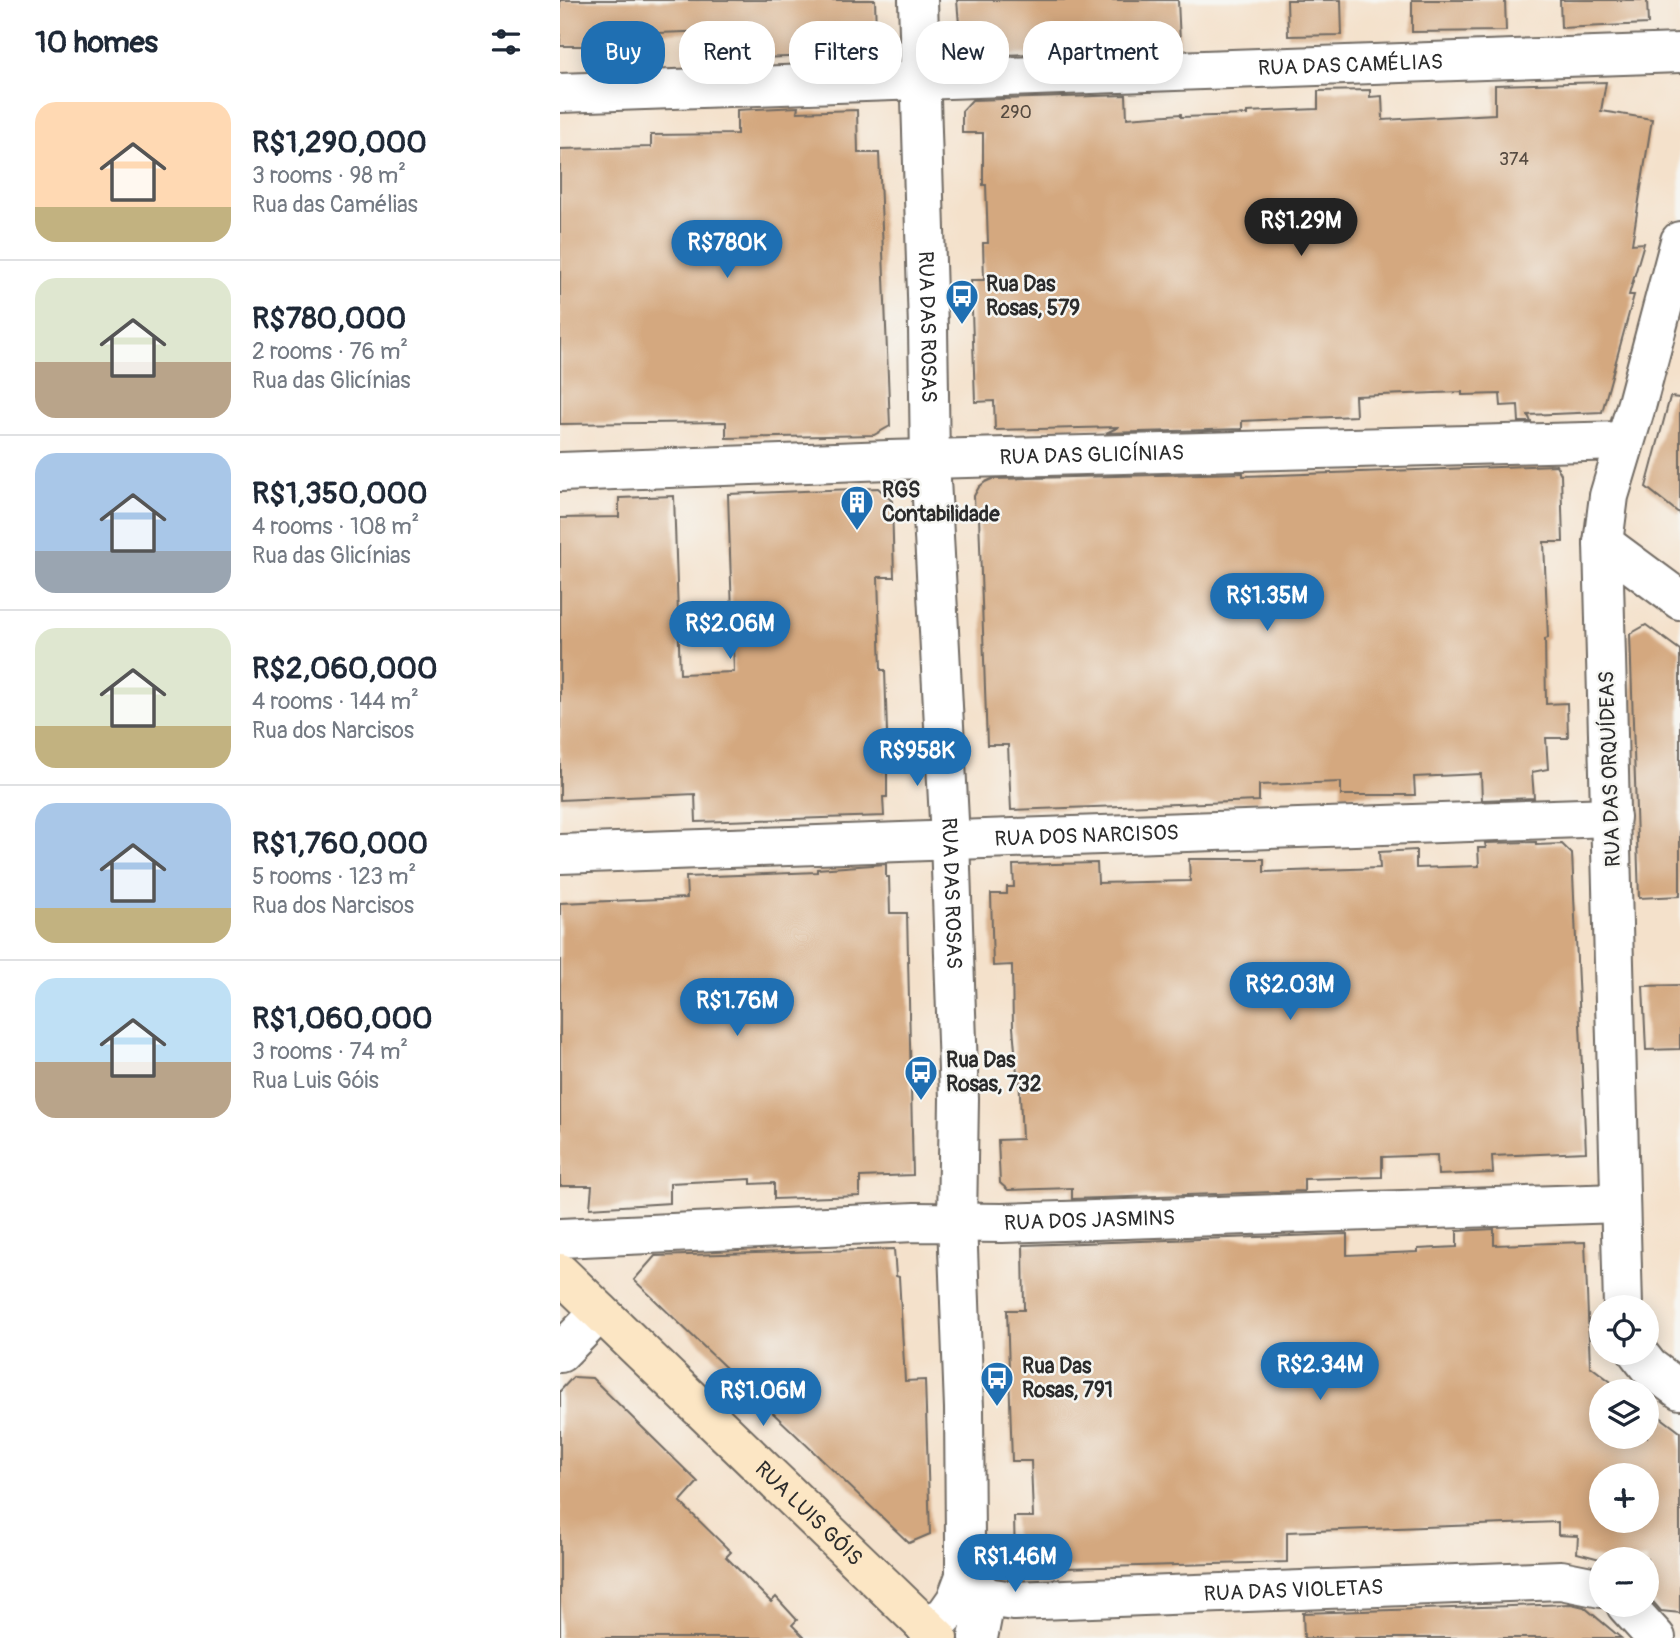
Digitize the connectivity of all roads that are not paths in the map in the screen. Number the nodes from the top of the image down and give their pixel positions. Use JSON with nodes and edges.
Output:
{"nodes":[{"id":1,"x":918,"y":0,"type":"edge"},
{"id":2,"x":919,"y":21,"type":"edge"},
{"id":3,"x":1680,"y":52,"type":"edge"},
{"id":4,"x":1009,"y":77,"type":"edge"},
{"id":5,"x":916,"y":80,"type":"edge"},
{"id":6,"x":921,"y":84,"type":"edge"},
{"id":7,"x":560,"y":93,"type":"edge"},
{"id":8,"x":1680,"y":241,"type":"edge"},
{"id":9,"x":1625,"y":441,"type":"junction"},
{"id":10,"x":930,"y":460,"type":"junction"},
{"id":11,"x":560,"y":472,"type":"edge"},
{"id":12,"x":1603,"y":544,"type":"junction"},
{"id":13,"x":1680,"y":600,"type":"edge"},
{"id":14,"x":1611,"y":817,"type":"junction"},
{"id":15,"x":950,"y":839,"type":"junction"},
{"id":16,"x":560,"y":854,"type":"edge"},
{"id":17,"x":1620,"y":1203,"type":"junction"},
{"id":18,"x":957,"y":1222,"type":"junction"},
{"id":19,"x":560,"y":1238,"type":"edge"},
{"id":20,"x":560,"y":1273,"type":"edge"},
{"id":21,"x":1623,"y":1295,"type":"edge"},
{"id":22,"x":600,"y":1312,"type":"junction"},
{"id":23,"x":560,"y":1353,"type":"edge"},
{"id":24,"x":1647,"y":1365,"type":"edge"},
{"id":25,"x":1680,"y":1390,"type":"edge"},
{"id":26,"x":1589,"y":1586,"type":"edge"},
{"id":27,"x":975,"y":1587,"type":"junction"},
{"id":28,"x":1637,"y":1617,"type":"edge"},
{"id":29,"x":931,"y":1632,"type":"edge"},
{"id":30,"x":978,"y":1638,"type":"edge"},
{"id":31,"x":1656,"y":1638,"type":"edge"}],
"edges":[{"from":1,"to":2,"type":"street","name":"RUA DAS ROSAS"},
{"from":3,"to":4,"type":"street","name":"RUA DAS CAMÉLIAS"},
{"from":5,"to":7,"type":"street","name":"RUA DAS CAMÉLIAS"},
{"from":6,"to":10,"type":"street","name":"RUA DAS ROSAS"},
{"from":8,"to":9,"type":"street","name":"RUA DAS ORQUÍDEAS"},
{"from":9,"to":10,"type":"street","name":"RUA DAS GLICÍNIAS"},
{"from":9,"to":12,"type":"street","name":"RUA DAS ORQUÍDEAS"},
{"from":10,"to":11,"type":"street","name":"RUA DAS GLICÍNIAS"},
{"from":10,"to":15,"type":"street","name":"RUA DAS ROSAS"},
{"from":12,"to":13,"type":"street"},
{"from":12,"to":14,"type":"street","name":"RUA DAS ORQUÍDEAS"},
{"from":14,"to":15,"type":"street","name":"RUA DOS NARCISOS"},
{"from":14,"to":17,"type":"street","name":"RUA DAS ORQUÍDEAS"},
{"from":15,"to":16,"type":"street","name":"RUA DOS NARCISOS"},
{"from":15,"to":18,"type":"street","name":"RUA DAS ROSAS"},
{"from":17,"to":18,"type":"street","name":"RUA DOS JASMINS"},
{"from":17,"to":21,"type":"street","name":"RUA DAS ORQUÍDEAS"},
{"from":18,"to":19,"type":"street","name":"RUA DOS JASMINS"},
{"from":18,"to":27,"type":"street","name":"RUA DAS ROSAS"},
{"from":20,"to":22,"type":"street","name":"RUA LUIS GÓIS"},
{"from":22,"to":23,"type":"street"},
{"from":22,"to":29,"type":"street","name":"RUA LUIS GÓIS"},
{"from":24,"to":25,"type":"street"},
{"from":26,"to":27,"type":"street","name":"RUA DAS VIOLETAS"},
{"from":27,"to":29,"type":"street","name":"RUA DAS ROSAS"},
{"from":27,"to":30,"type":"street","name":"RUA DAS ROSAS"},
{"from":28,"to":31,"type":"street"}]}
